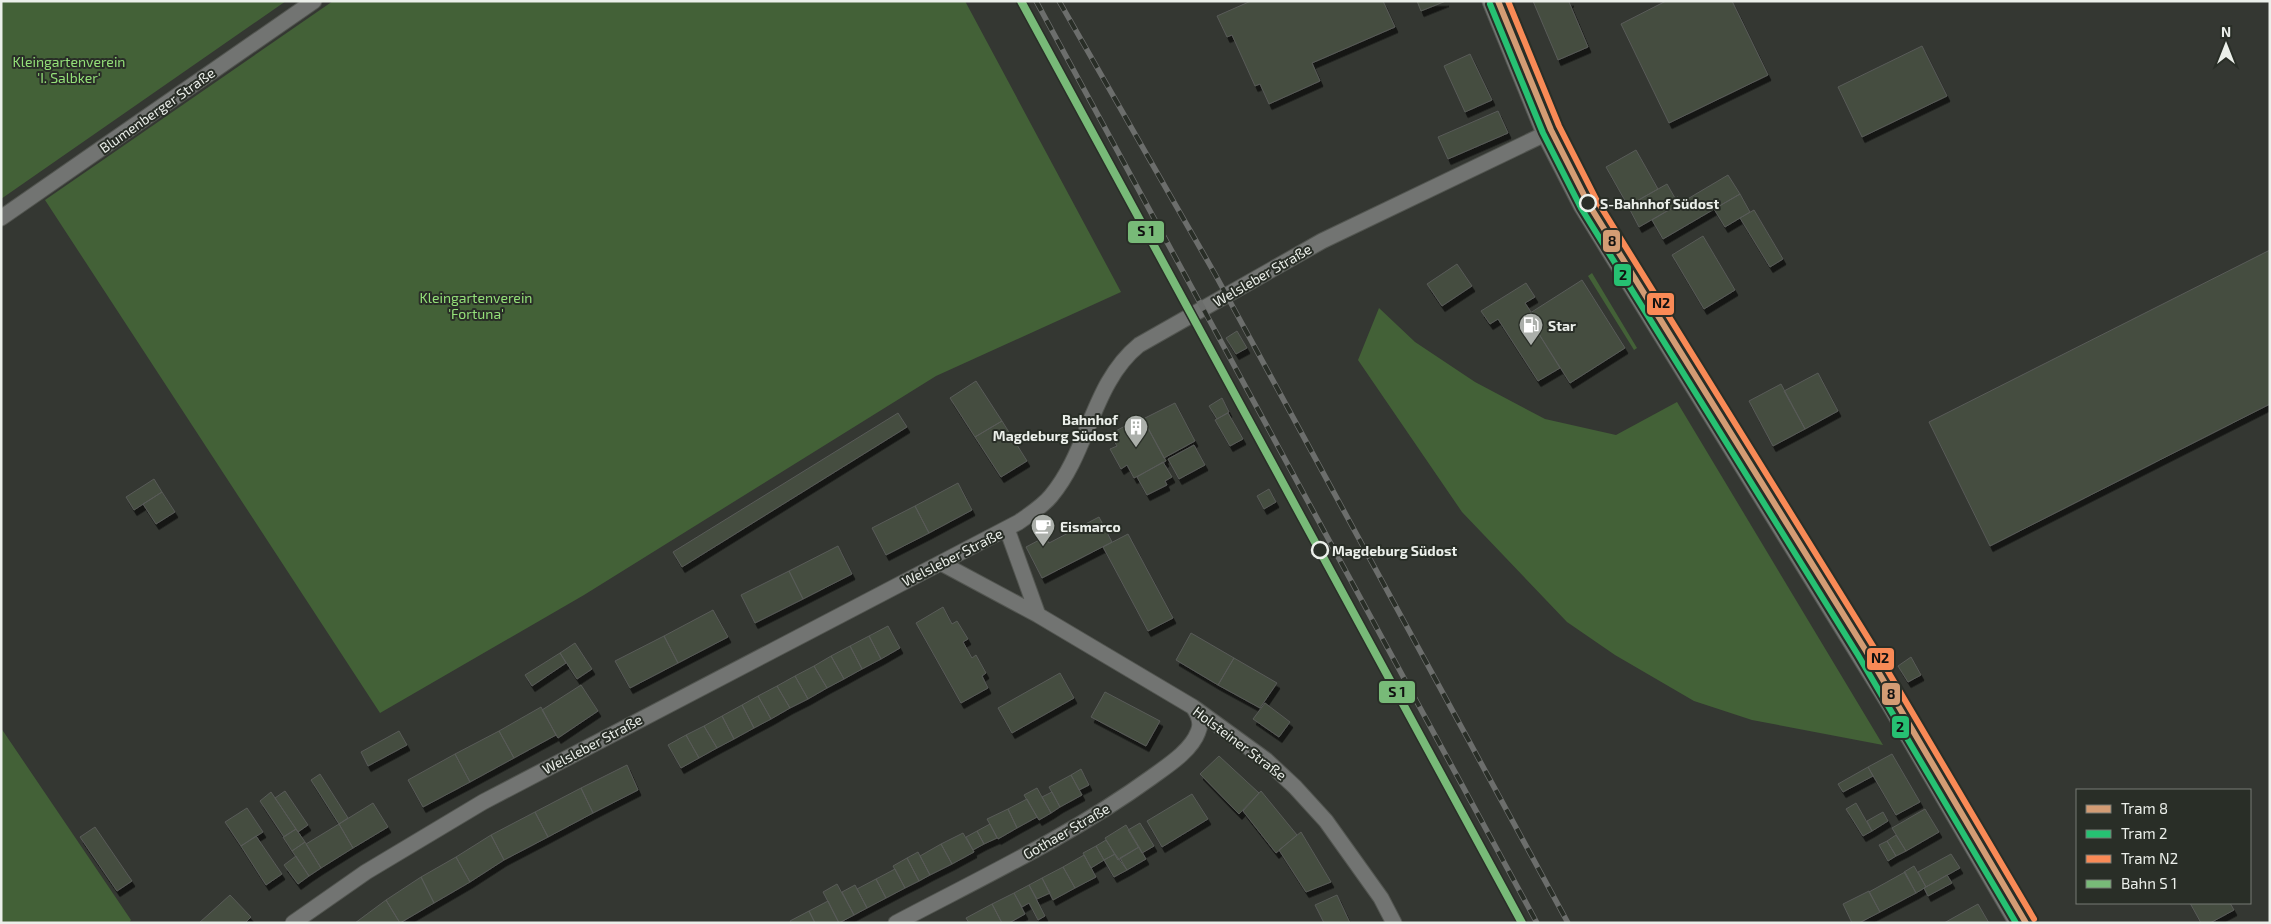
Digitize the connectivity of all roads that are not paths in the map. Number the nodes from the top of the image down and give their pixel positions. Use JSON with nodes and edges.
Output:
{"nodes":[{"id":1,"x":314,"y":1,"type":"edge"},
{"id":2,"x":1493,"y":1,"type":"edge"},
{"id":3,"x":1547,"y":133,"type":"junction"},
{"id":4,"x":1,"y":218,"type":"edge"},
{"id":5,"x":1006,"y":529,"type":"junction"},
{"id":6,"x":941,"y":563,"type":"junction"},
{"id":7,"x":1038,"y":615,"type":"junction"},
{"id":8,"x":1193,"y":707,"type":"junction"},
{"id":9,"x":293,"y":923,"type":"edge"},
{"id":10,"x":896,"y":923,"type":"edge"},
{"id":11,"x":1394,"y":923,"type":"edge"},
{"id":12,"x":2020,"y":923,"type":"edge"}],
"edges":[{"from":1,"to":4,"type":"street","name":"Blumenberger Straße"},
{"from":2,"to":3,"type":"main road"},
{"from":3,"to":5,"type":"street","name":"Welsleber Straße"},
{"from":3,"to":12,"type":"main road"},
{"from":5,"to":6,"type":"street","name":"Welsleber Straße"},
{"from":5,"to":7,"type":"street"},
{"from":6,"to":7,"type":"street","name":"Holsteiner Straße"},
{"from":6,"to":9,"type":"street","name":"Welsleber Straße"},
{"from":7,"to":8,"type":"street","name":"Holsteiner Straße"},
{"from":8,"to":10,"type":"street","name":"Gothaer Straße"},
{"from":8,"to":11,"type":"street","name":"Holsteiner Straße"}]}
